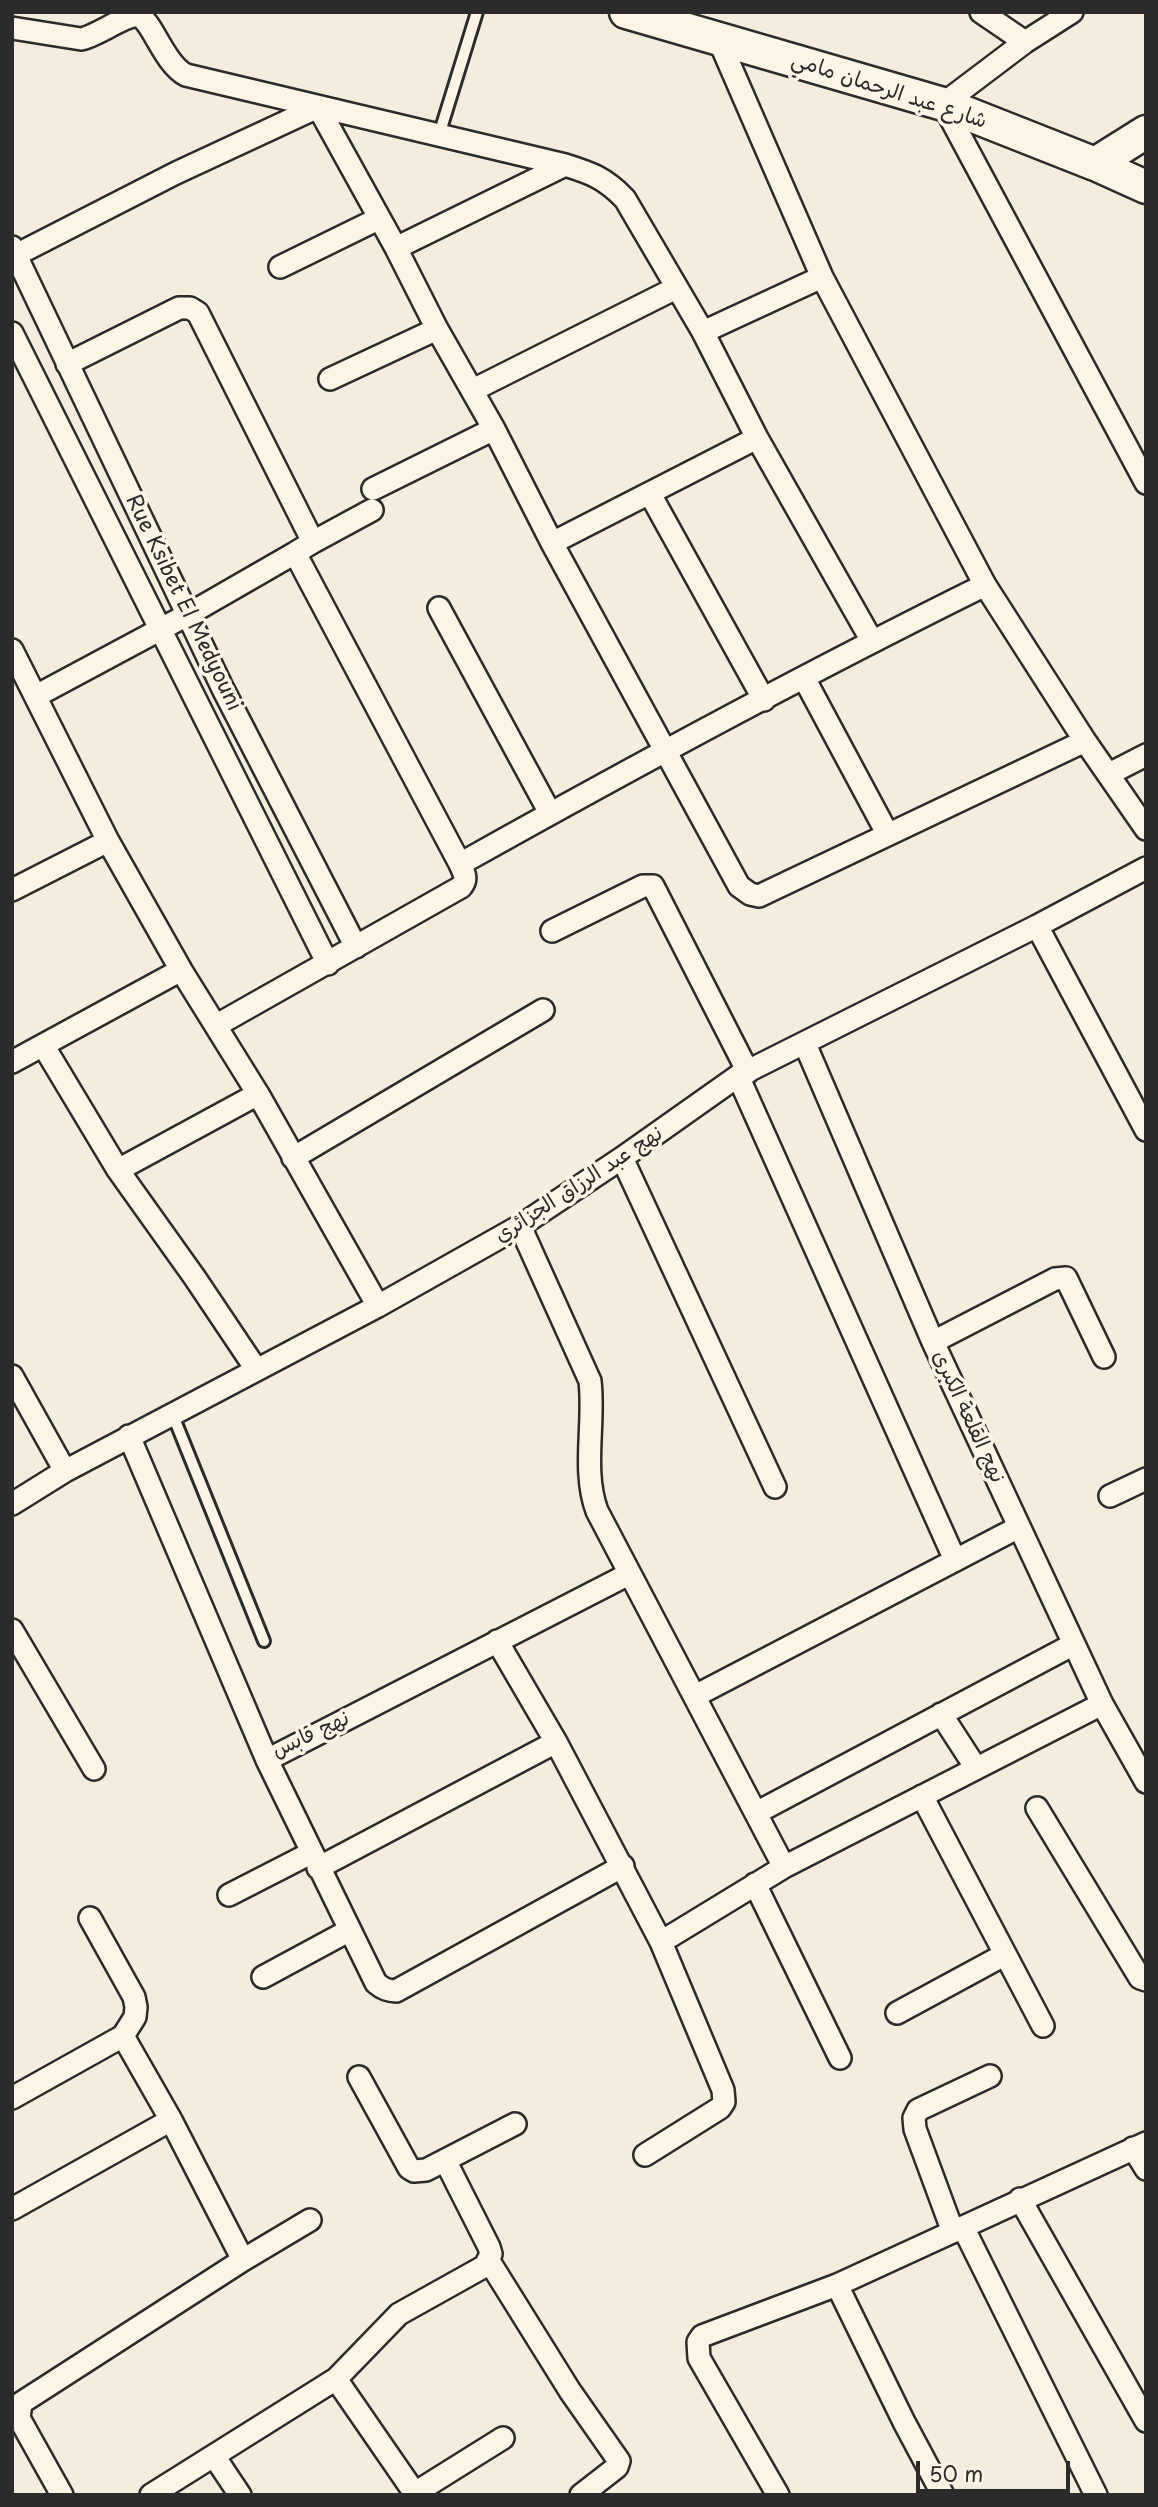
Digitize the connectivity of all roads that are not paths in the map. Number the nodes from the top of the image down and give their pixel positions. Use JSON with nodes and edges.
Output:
{"nodes":[{"id":1,"x":477,"y":12,"type":"edge"},
{"id":2,"x":626,"y":12,"type":"edge"},
{"id":3,"x":981,"y":12,"type":"edge"},
{"id":4,"x":1072,"y":12,"type":"edge"},
{"id":5,"x":12,"y":28,"type":"edge"},
{"id":6,"x":718,"y":38,"type":"junction"},
{"id":7,"x":1025,"y":42,"type":"junction"},
{"id":8,"x":943,"y":104,"type":"junction"},
{"id":9,"x":318,"y":107,"type":"junction"},
{"id":10,"x":1146,"y":132,"type":"edge"},
{"id":11,"x":439,"y":135,"type":"junction"},
{"id":12,"x":565,"y":164,"type":"junction"},
{"id":13,"x":1095,"y":164,"type":"junction"},
{"id":14,"x":1146,"y":187,"type":"edge"},
{"id":15,"x":378,"y":219,"type":"junction"},
{"id":16,"x":396,"y":248,"type":"junction"},
{"id":17,"x":14,"y":253,"type":"edge"},
{"id":18,"x":280,"y":267,"type":"dead end"},
{"id":19,"x":822,"y":276,"type":"junction"},
{"id":20,"x":676,"y":288,"type":"junction"},
{"id":21,"x":437,"y":329,"type":"junction"},
{"id":22,"x":703,"y":332,"type":"junction"},
{"id":23,"x":12,"y":333,"type":"edge"},
{"id":24,"x":67,"y":364,"type":"junction"},
{"id":25,"x":330,"y":379,"type":"dead end"},
{"id":26,"x":473,"y":390,"type":"junction"},
{"id":27,"x":494,"y":429,"type":"junction"},
{"id":28,"x":757,"y":438,"type":"junction"},
{"id":29,"x":1146,"y":483,"type":"edge"},
{"id":30,"x":650,"y":494,"type":"junction"},
{"id":31,"x":552,"y":543,"type":"junction"},
{"id":32,"x":304,"y":548,"type":"junction"},
{"id":33,"x":985,"y":584,"type":"junction"},
{"id":34,"x":439,"y":608,"type":"dead end"},
{"id":35,"x":189,"y":614,"type":"junction"},
{"id":36,"x":159,"y":629,"type":"junction"},
{"id":37,"x":872,"y":641,"type":"junction"},
{"id":38,"x":12,"y":650,"type":"edge"},
{"id":39,"x":804,"y":678,"type":"junction"},
{"id":40,"x":36,"y":696,"type":"junction"},
{"id":41,"x":764,"y":700,"type":"junction"},
{"id":42,"x":1085,"y":741,"type":"junction"},
{"id":43,"x":664,"y":750,"type":"junction"},
{"id":44,"x":1146,"y":755,"type":"edge"},
{"id":45,"x":1109,"y":774,"type":"junction"},
{"id":46,"x":550,"y":813,"type":"junction"},
{"id":47,"x":1146,"y":830,"type":"edge"},
{"id":48,"x":887,"y":833,"type":"junction"},
{"id":49,"x":107,"y":841,"type":"junction"},
{"id":50,"x":460,"y":864,"type":"junction"},
{"id":51,"x":1146,"y":868,"type":"edge"},
{"id":52,"x":12,"y":890,"type":"edge"},
{"id":53,"x":1037,"y":926,"type":"junction"},
{"id":54,"x":552,"y":931,"type":"dead end"},
{"id":55,"x":356,"y":947,"type":"junction"},
{"id":56,"x":327,"y":964,"type":"junction"},
{"id":57,"x":181,"y":970,"type":"junction"},
{"id":58,"x":543,"y":1010,"type":"dead end"},
{"id":59,"x":217,"y":1025,"type":"junction"},
{"id":60,"x":806,"y":1044,"type":"junction"},
{"id":61,"x":44,"y":1045,"type":"junction"},
{"id":62,"x":12,"y":1062,"type":"edge"},
{"id":63,"x":743,"y":1074,"type":"junction"},
{"id":64,"x":258,"y":1094,"type":"junction"},
{"id":65,"x":1146,"y":1130,"type":"edge"},
{"id":66,"x":293,"y":1158,"type":"junction"},
{"id":67,"x":622,"y":1158,"type":"junction"},
{"id":68,"x":118,"y":1170,"type":"junction"},
{"id":69,"x":520,"y":1226,"type":"junction"},
{"id":70,"x":378,"y":1306,"type":"junction"},
{"id":71,"x":933,"y":1342,"type":"junction"},
{"id":72,"x":1104,"y":1357,"type":"dead end"},
{"id":73,"x":256,"y":1369,"type":"junction"},
{"id":74,"x":12,"y":1376,"type":"edge"},
{"id":75,"x":172,"y":1413,"type":"junction"},
{"id":76,"x":129,"y":1436,"type":"junction"},
{"id":77,"x":65,"y":1471,"type":"junction"},
{"id":78,"x":1146,"y":1479,"type":"edge"},
{"id":79,"x":775,"y":1487,"type":"dead end"},
{"id":80,"x":1110,"y":1496,"type":"dead end"},
{"id":81,"x":12,"y":1504,"type":"edge"},
{"id":82,"x":1019,"y":1527,"type":"junction"},
{"id":83,"x":955,"y":1560,"type":"junction"},
{"id":84,"x":629,"y":1574,"type":"junction"},
{"id":85,"x":12,"y":1630,"type":"edge"},
{"id":86,"x":264,"y":1641,"type":"dead end"},
{"id":87,"x":497,"y":1641,"type":"junction"},
{"id":88,"x":1074,"y":1644,"type":"junction"},
{"id":89,"x":695,"y":1696,"type":"junction"},
{"id":90,"x":1102,"y":1704,"type":"junction"},
{"id":91,"x":942,"y":1714,"type":"junction"},
{"id":92,"x":556,"y":1742,"type":"junction"},
{"id":93,"x":267,"y":1760,"type":"junction"},
{"id":94,"x":975,"y":1768,"type":"junction"},
{"id":95,"x":94,"y":1769,"type":"dead end"},
{"id":96,"x":1145,"y":1781,"type":"edge"},
{"id":97,"x":922,"y":1796,"type":"junction"},
{"id":98,"x":1037,"y":1808,"type":"dead end"},
{"id":99,"x":756,"y":1813,"type":"junction"},
{"id":100,"x":315,"y":1861,"type":"junction"},
{"id":101,"x":622,"y":1866,"type":"junction"},
{"id":102,"x":784,"y":1867,"type":"junction"},
{"id":103,"x":755,"y":1884,"type":"junction"},
{"id":104,"x":229,"y":1895,"type":"dead end"},
{"id":105,"x":90,"y":1918,"type":"dead end"},
{"id":106,"x":350,"y":1930,"type":"junction"},
{"id":107,"x":661,"y":1942,"type":"junction"},
{"id":108,"x":1004,"y":1955,"type":"junction"},
{"id":109,"x":263,"y":1977,"type":"dead end"},
{"id":110,"x":1146,"y":1980,"type":"edge"},
{"id":111,"x":897,"y":2013,"type":"dead end"},
{"id":112,"x":1042,"y":2026,"type":"dead end"},
{"id":113,"x":123,"y":2036,"type":"junction"},
{"id":114,"x":840,"y":2058,"type":"dead end"},
{"id":115,"x":990,"y":2076,"type":"dead end"},
{"id":116,"x":359,"y":2077,"type":"dead end"},
{"id":117,"x":12,"y":2098,"type":"edge"},
{"id":118,"x":171,"y":2120,"type":"junction"},
{"id":119,"x":515,"y":2124,"type":"dead end"},
{"id":120,"x":1139,"y":2145,"type":"edge"},
{"id":121,"x":645,"y":2155,"type":"dead end"},
{"id":122,"x":445,"y":2160,"type":"junction"},
{"id":123,"x":1146,"y":2169,"type":"edge"},
{"id":124,"x":1020,"y":2199,"type":"junction"},
{"id":125,"x":12,"y":2209,"type":"edge"},
{"id":126,"x":310,"y":2220,"type":"dead end"},
{"id":127,"x":958,"y":2230,"type":"junction"},
{"id":128,"x":243,"y":2260,"type":"junction"},
{"id":129,"x":489,"y":2261,"type":"junction"},
{"id":130,"x":837,"y":2285,"type":"junction"},
{"id":131,"x":336,"y":2379,"type":"junction"},
{"id":132,"x":1146,"y":2421,"type":"edge"},
{"id":133,"x":503,"y":2438,"type":"dead end"},
{"id":134,"x":214,"y":2456,"type":"junction"},
{"id":135,"x":415,"y":2494,"type":"edge"},
{"id":136,"x":62,"y":2495,"type":"edge"},
{"id":137,"x":151,"y":2495,"type":"edge"},
{"id":138,"x":240,"y":2495,"type":"edge"},
{"id":139,"x":581,"y":2495,"type":"edge"},
{"id":140,"x":778,"y":2495,"type":"edge"},
{"id":141,"x":943,"y":2495,"type":"edge"},
{"id":142,"x":1096,"y":2495,"type":"edge"}],
"edges":[{"from":1,"to":11,"type":"lane"},
{"from":2,"to":6,"type":"street","name":"شارع عبد الرحمان مامي"},
{"from":3,"to":7,"type":"street"},
{"from":4,"to":7,"type":"street"},
{"from":5,"to":9,"type":"street"},
{"from":6,"to":8,"type":"street","name":"شارع عبد الرحمان مامي"},
{"from":6,"to":19,"type":"street"},
{"from":7,"to":8,"type":"street"},
{"from":8,"to":13,"type":"street","name":"شارع عبد الرحمان مامي"},
{"from":8,"to":29,"type":"street"},
{"from":9,"to":11,"type":"street"},
{"from":9,"to":15,"type":"street"},
{"from":9,"to":17,"type":"street"},
{"from":10,"to":13,"type":"street"},
{"from":11,"to":12,"type":"street"},
{"from":12,"to":16,"type":"street"},
{"from":12,"to":20,"type":"street"},
{"from":13,"to":14,"type":"street","name":"شارع عبد الرحمان مامي"},
{"from":15,"to":16,"type":"street"},
{"from":15,"to":18,"type":"street"},
{"from":16,"to":21,"type":"street"},
{"from":17,"to":24,"type":"street","name":"Rue Ksibet El Medyouni"},
{"from":19,"to":22,"type":"street"},
{"from":19,"to":33,"type":"street"},
{"from":20,"to":22,"type":"street"},
{"from":20,"to":26,"type":"street"},
{"from":21,"to":25,"type":"street"},
{"from":21,"to":26,"type":"street"},
{"from":22,"to":28,"type":"street"},
{"from":23,"to":36,"type":"street","name":"Rue Ksibet El Medyouni"},
{"from":24,"to":32,"type":"street"},
{"from":24,"to":35,"type":"street","name":"Rue Ksibet El Medyouni"},
{"from":26,"to":27,"type":"street"},
{"from":27,"to":31,"type":"street"},
{"from":27,"to":32,"type":"street"},
{"from":28,"to":30,"type":"street"},
{"from":28,"to":37,"type":"street"},
{"from":30,"to":31,"type":"street"},
{"from":30,"to":41,"type":"street"},
{"from":31,"to":43,"type":"street"},
{"from":32,"to":35,"type":"street"},
{"from":32,"to":50,"type":"street"},
{"from":33,"to":37,"type":"street"},
{"from":33,"to":42,"type":"street"},
{"from":34,"to":46,"type":"street"},
{"from":35,"to":36,"type":"street"},
{"from":35,"to":55,"type":"street","name":"Rue Ksibet El Medyouni"},
{"from":36,"to":40,"type":"street"},
{"from":36,"to":56,"type":"street","name":"Rue Ksibet El Medyouni"},
{"from":37,"to":39,"type":"street"},
{"from":38,"to":40,"type":"street"},
{"from":39,"to":41,"type":"street"},
{"from":39,"to":48,"type":"street"},
{"from":40,"to":49,"type":"street"},
{"from":41,"to":43,"type":"street"},
{"from":42,"to":45,"type":"street"},
{"from":42,"to":48,"type":"street"},
{"from":43,"to":46,"type":"street"},
{"from":43,"to":48,"type":"street"},
{"from":44,"to":45,"type":"street"},
{"from":45,"to":47,"type":"street"},
{"from":46,"to":50,"type":"street"},
{"from":49,"to":52,"type":"street"},
{"from":49,"to":57,"type":"street"},
{"from":50,"to":55,"type":"street"},
{"from":51,"to":53,"type":"street","name":"نهج عبد الرزاق الجزائري"},
{"from":53,"to":60,"type":"street","name":"نهج عبد الرزاق الجزائري"},
{"from":53,"to":65,"type":"street"},
{"from":54,"to":63,"type":"street"},
{"from":55,"to":56,"type":"street"},
{"from":56,"to":59,"type":"street"},
{"from":57,"to":59,"type":"street"},
{"from":57,"to":61,"type":"street"},
{"from":58,"to":66,"type":"street"},
{"from":59,"to":64,"type":"street"},
{"from":60,"to":63,"type":"street","name":"نهج عبد الرزاق الجزائري"},
{"from":60,"to":71,"type":"street","name":"نهج القلعة الكبرى"},
{"from":61,"to":62,"type":"street"},
{"from":61,"to":68,"type":"street"},
{"from":63,"to":67,"type":"street","name":"نهج عبد الرزاق الجزائري"},
{"from":63,"to":83,"type":"street"},
{"from":64,"to":66,"type":"street"},
{"from":64,"to":68,"type":"street"},
{"from":66,"to":70,"type":"street"},
{"from":67,"to":69,"type":"street","name":"نهج عبد الرزاق الجزائري"},
{"from":67,"to":79,"type":"street"},
{"from":68,"to":73,"type":"street"},
{"from":69,"to":70,"type":"street","name":"نهج عبد الرزاق الجزائري"},
{"from":69,"to":84,"type":"street"},
{"from":70,"to":73,"type":"street","name":"نهج عبد الرزاق الجزائري"},
{"from":71,"to":72,"type":"street"},
{"from":71,"to":82,"type":"street","name":"نهج القلعة الكبرى"},
{"from":73,"to":75,"type":"street","name":"نهج عبد الرزاق الجزائري"},
{"from":74,"to":77,"type":"street"},
{"from":75,"to":76,"type":"street","name":"نهج عبد الرزاق الجزائري"},
{"from":75,"to":86,"type":"lane"},
{"from":76,"to":77,"type":"street","name":"نهج عبد الرزاق الجزائري"},
{"from":76,"to":93,"type":"street","name":"نهج قابس"},
{"from":77,"to":81,"type":"street","name":"نهج عبد الرزاق الجزائري"},
{"from":78,"to":80,"type":"street"},
{"from":82,"to":83,"type":"street"},
{"from":82,"to":88,"type":"street","name":"نهج القلعة الكبرى"},
{"from":83,"to":89,"type":"street"},
{"from":84,"to":87,"type":"street","name":"نهج قابس"},
{"from":84,"to":89,"type":"street"},
{"from":85,"to":95,"type":"street"},
{"from":87,"to":92,"type":"street"},
{"from":87,"to":93,"type":"street","name":"نهج قابس"},
{"from":88,"to":90,"type":"street","name":"نهج القلعة الكبرى"},
{"from":88,"to":91,"type":"street"},
{"from":89,"to":99,"type":"street"},
{"from":90,"to":94,"type":"street"},
{"from":90,"to":96,"type":"street","name":"نهج القلعة الكبرى"},
{"from":91,"to":94,"type":"street"},
{"from":91,"to":99,"type":"street"},
{"from":92,"to":100,"type":"street"},
{"from":92,"to":101,"type":"street"},
{"from":93,"to":100,"type":"street"},
{"from":94,"to":97,"type":"street"},
{"from":97,"to":102,"type":"street"},
{"from":97,"to":108,"type":"street"},
{"from":98,"to":110,"type":"street"},
{"from":99,"to":102,"type":"street"},
{"from":100,"to":104,"type":"street"},
{"from":100,"to":106,"type":"street"},
{"from":101,"to":106,"type":"street"},
{"from":101,"to":107,"type":"street"},
{"from":102,"to":103,"type":"street"},
{"from":103,"to":107,"type":"street"},
{"from":103,"to":114,"type":"street"},
{"from":105,"to":113,"type":"street"},
{"from":106,"to":109,"type":"street"},
{"from":107,"to":121,"type":"street"},
{"from":108,"to":111,"type":"street"},
{"from":108,"to":112,"type":"street"},
{"from":113,"to":117,"type":"street"},
{"from":113,"to":118,"type":"street"},
{"from":115,"to":127,"type":"street"},
{"from":116,"to":122,"type":"street"},
{"from":118,"to":125,"type":"street"},
{"from":118,"to":128,"type":"street"},
{"from":119,"to":122,"type":"street"},
{"from":120,"to":123,"type":"street"},
{"from":120,"to":124,"type":"street"},
{"from":122,"to":129,"type":"street"},
{"from":124,"to":127,"type":"street"},
{"from":124,"to":132,"type":"street"},
{"from":126,"to":128,"type":"street"},
{"from":127,"to":130,"type":"street"},
{"from":127,"to":142,"type":"street"},
{"from":128,"to":136,"type":"street"},
{"from":129,"to":131,"type":"street"},
{"from":129,"to":139,"type":"street"},
{"from":130,"to":140,"type":"street"},
{"from":130,"to":141,"type":"street"},
{"from":131,"to":134,"type":"street"},
{"from":131,"to":135,"type":"street"},
{"from":133,"to":135,"type":"street"},
{"from":134,"to":137,"type":"street"},
{"from":134,"to":138,"type":"street"}]}
